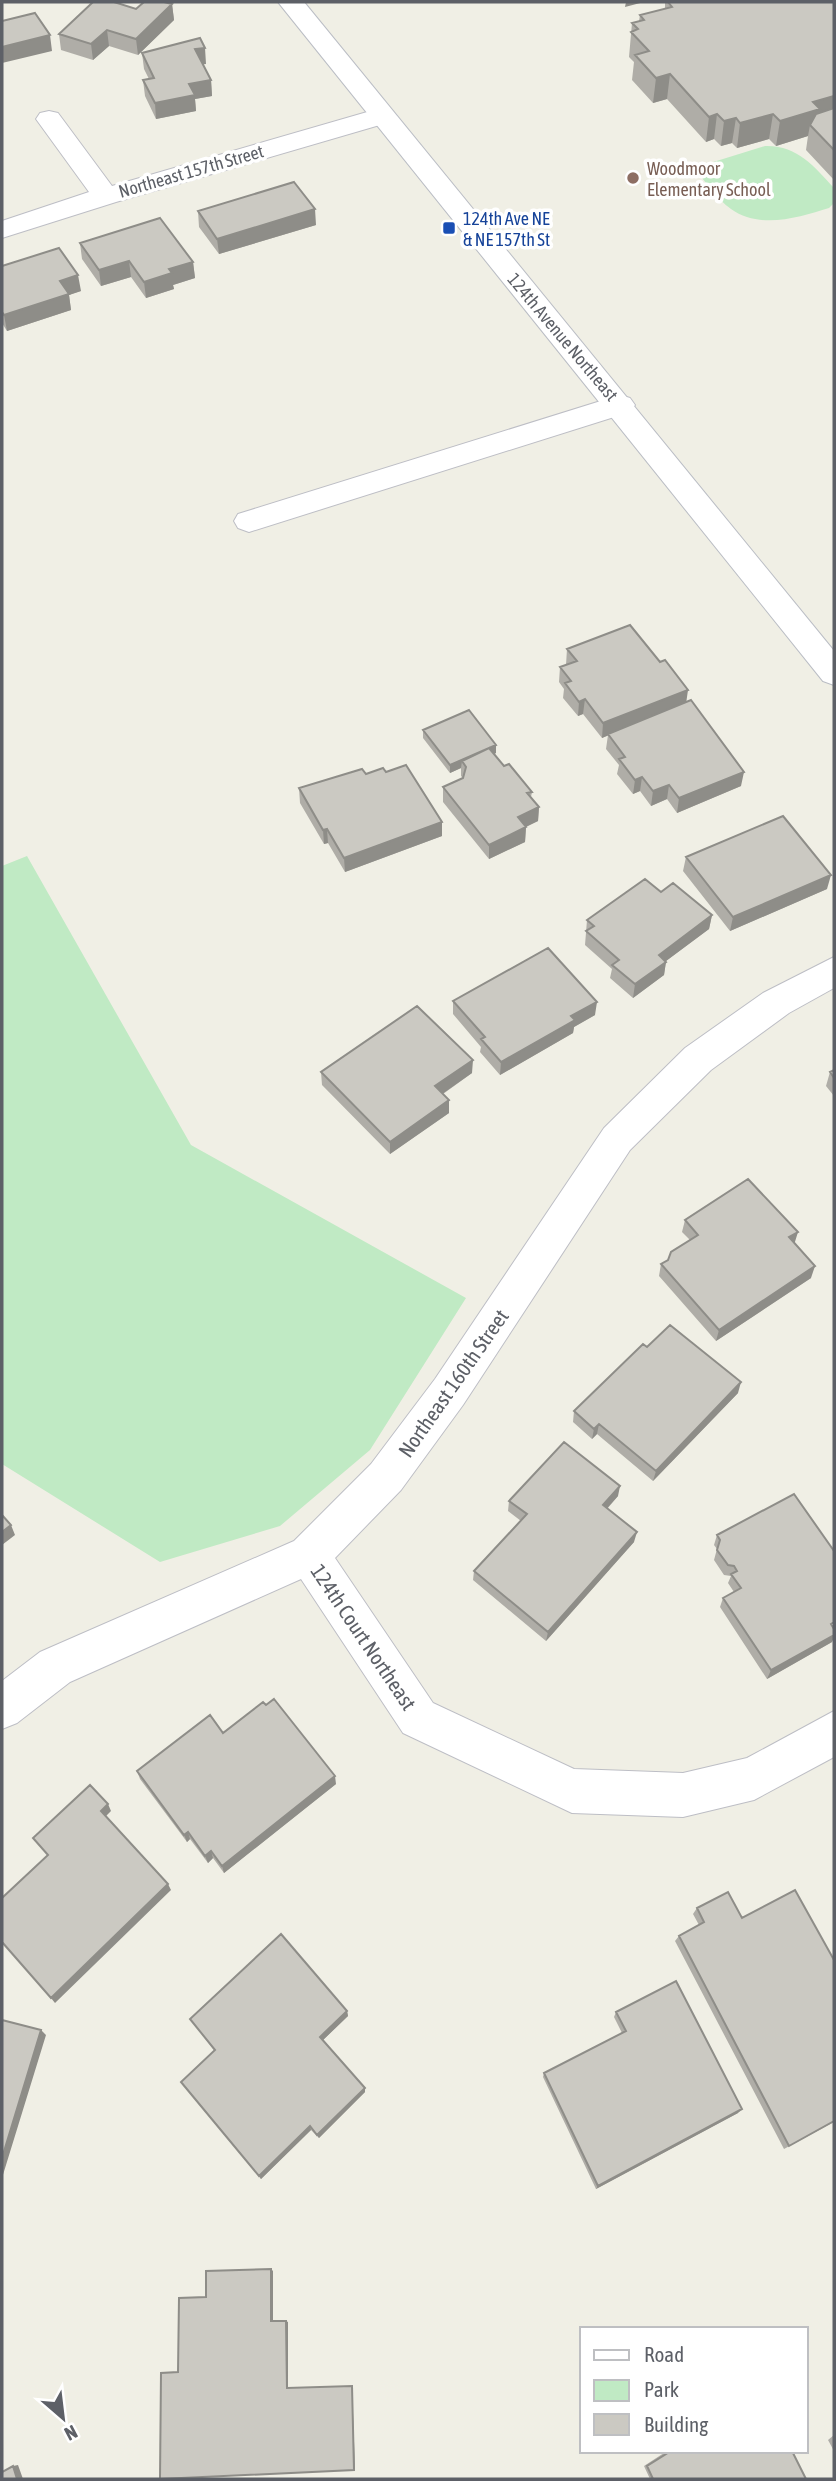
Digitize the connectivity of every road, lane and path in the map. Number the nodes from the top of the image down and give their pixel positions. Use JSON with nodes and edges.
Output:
{"nodes":[{"id":1,"x":291,"y":2,"type":"edge"},
{"id":2,"x":381,"y":116,"type":"junction"},
{"id":3,"x":49,"y":119,"type":"dead end"},
{"id":4,"x":106,"y":196,"type":"junction"},
{"id":5,"x":2,"y":230,"type":"edge"},
{"id":6,"x":620,"y":405,"type":"junction"},
{"id":7,"x":249,"y":521,"type":"dead end"},
{"id":8,"x":834,"y":673,"type":"edge"},
{"id":9,"x":834,"y":971,"type":"edge"},
{"id":10,"x":309,"y":1555,"type":"junction"},
{"id":11,"x":2,"y":1708,"type":"edge"},
{"id":12,"x":834,"y":1733,"type":"edge"}],
"edges":[{"from":1,"to":2,"type":"street","name":"124th Avenue Northeast"},
{"from":2,"to":4,"type":"street","name":"Northeast 157th Street"},
{"from":2,"to":6,"type":"street","name":"124th Avenue Northeast"},
{"from":3,"to":4,"type":"street"},
{"from":4,"to":5,"type":"street","name":"Northeast 157th Street"},
{"from":6,"to":7,"type":"street"},
{"from":6,"to":8,"type":"street","name":"124th Avenue Northeast"},
{"from":9,"to":10,"type":"street","name":"Northeast 160th Street"},
{"from":10,"to":11,"type":"street","name":"Northeast 160th Street"},
{"from":10,"to":12,"type":"street","name":"124th Court Northeast"}]}
